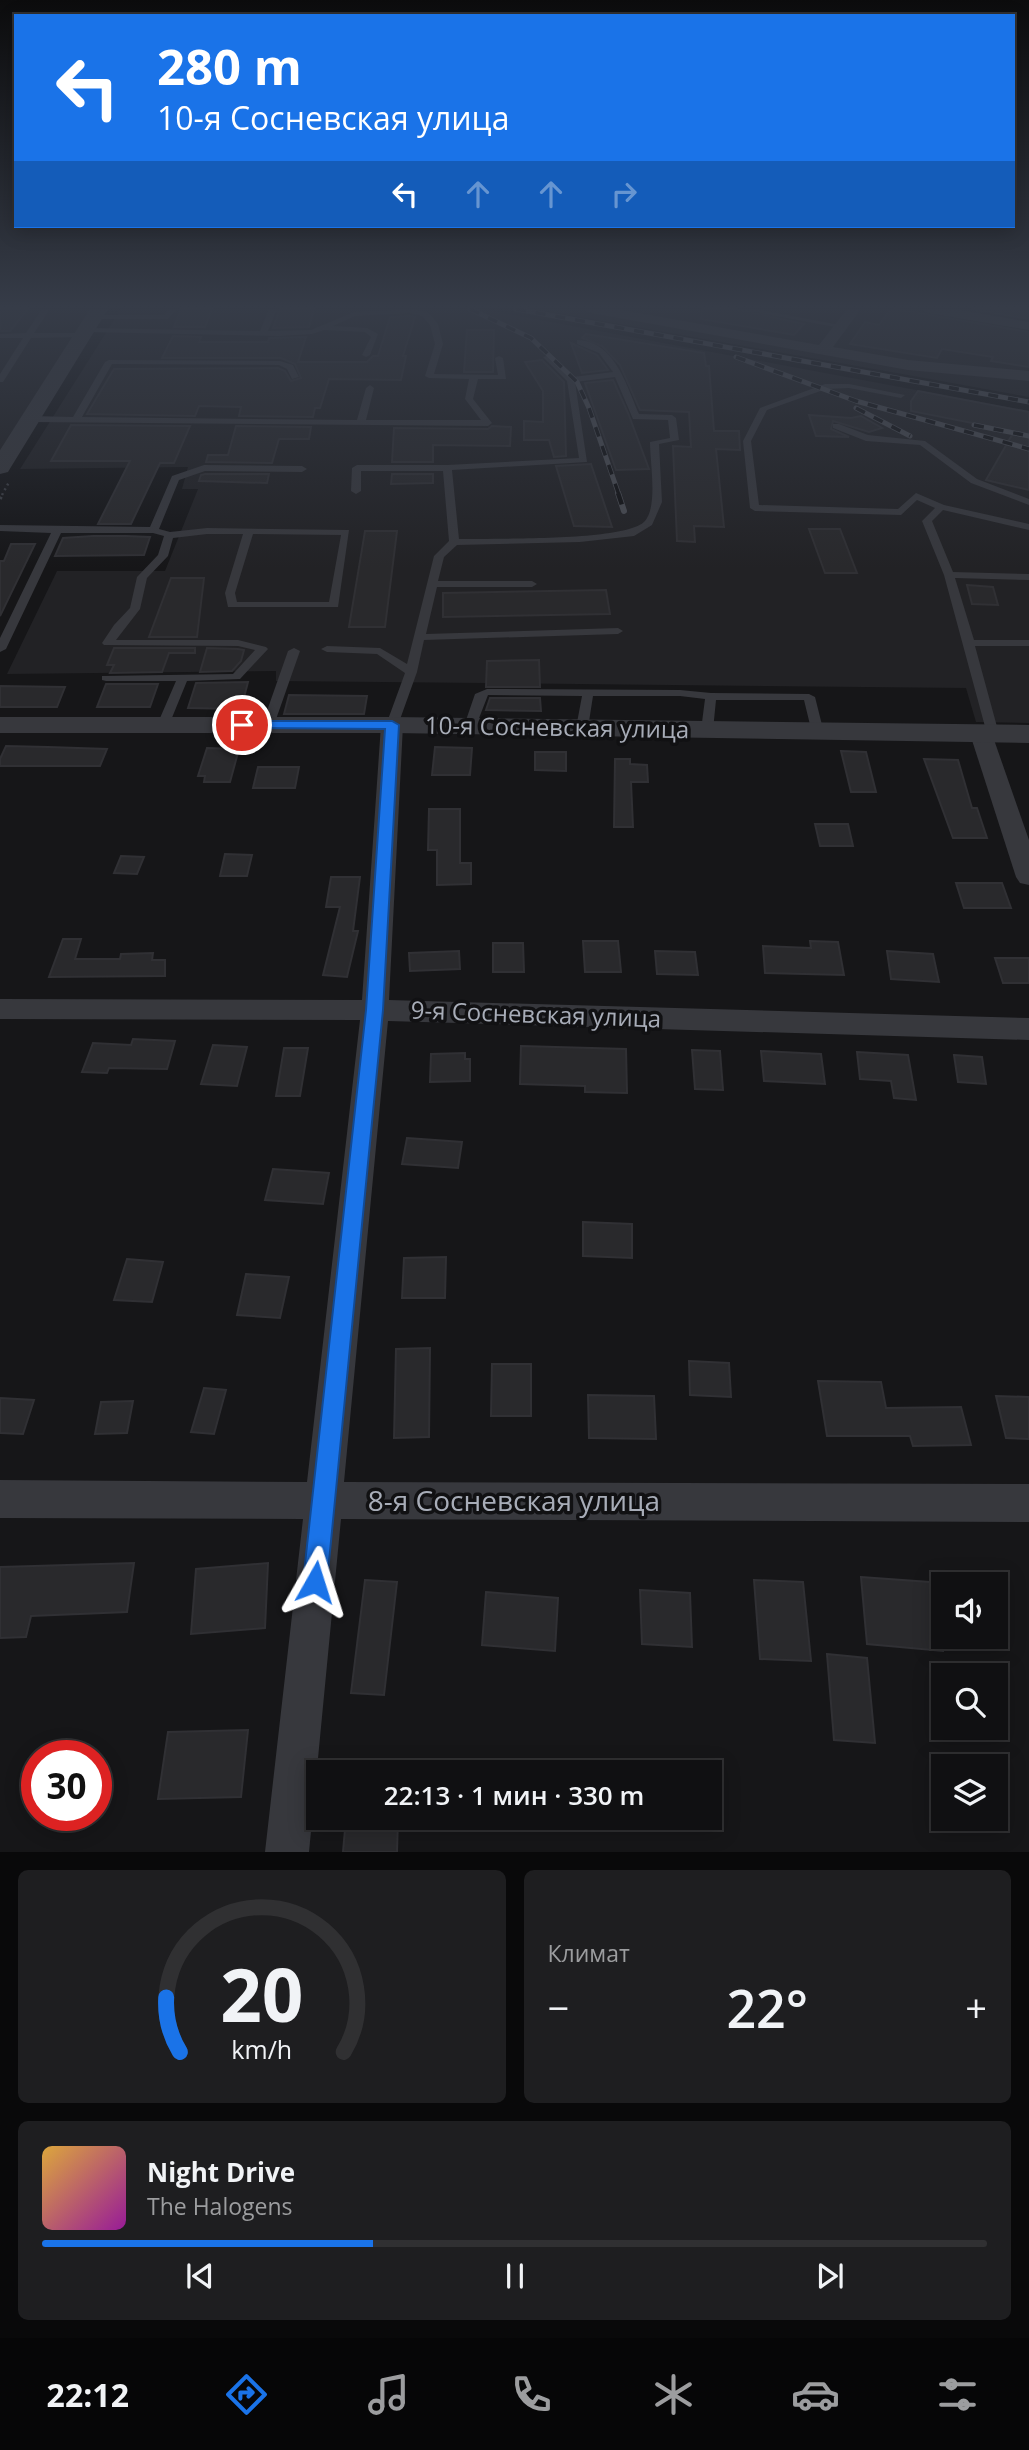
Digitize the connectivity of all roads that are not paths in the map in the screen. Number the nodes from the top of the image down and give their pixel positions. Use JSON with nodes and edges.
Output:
{"nodes":[{"id":1,"x":45,"y":395,"type":"edge"},
{"id":2,"x":89,"y":395,"type":"edge"},
{"id":3,"x":368,"y":395,"type":"edge"},
{"id":4,"x":471,"y":395,"type":"edge"},
{"id":5,"x":574,"y":395,"type":"edge"},
{"id":6,"x":627,"y":395,"type":"edge"},
{"id":7,"x":801,"y":395,"type":"edge"},
{"id":8,"x":76,"y":418,"type":"junction"},
{"id":9,"x":31,"y":419,"type":"junction"},
{"id":10,"x":361,"y":423,"type":"junction"},
{"id":11,"x":836,"y":426,"type":"dead end"},
{"id":12,"x":0,"y":467,"type":"edge"},
{"id":13,"x":447,"y":468,"type":"junction"},
{"id":14,"x":302,"y":469,"type":"dead end"},
{"id":15,"x":356,"y":491,"type":"dead end"},
{"id":16,"x":1029,"y":502,"type":"edge"},
{"id":17,"x":941,"y":507,"type":"junction"},
{"id":18,"x":1029,"y":527,"type":"edge"},
{"id":19,"x":0,"y":528,"type":"edge"},
{"id":20,"x":57,"y":530,"type":"junction"},
{"id":21,"x":154,"y":530,"type":"junction"},
{"id":22,"x":250,"y":531,"type":"junction"},
{"id":23,"x":169,"y":535,"type":"junction"},
{"id":24,"x":454,"y":542,"type":"junction"},
{"id":25,"x":948,"y":575,"type":"junction"},
{"id":26,"x":1029,"y":576,"type":"edge"},
{"id":27,"x":432,"y":584,"type":"junction"},
{"id":28,"x":532,"y":584,"type":"dead end"},
{"id":29,"x":618,"y":631,"type":"dead end"},
{"id":30,"x":419,"y":637,"type":"junction"},
{"id":31,"x":969,"y":643,"type":"junction"},
{"id":32,"x":1029,"y":643,"type":"edge"},
{"id":33,"x":0,"y":649,"type":"edge"},
{"id":34,"x":327,"y":649,"type":"dead end"},
{"id":35,"x":294,"y":651,"type":"dead end"},
{"id":36,"x":411,"y":672,"type":"junction"},
{"id":37,"x":106,"y":678,"type":"dead end"},
{"id":38,"x":183,"y":678,"type":"junction"},
{"id":39,"x":588,"y":693,"type":"junction"},
{"id":40,"x":711,"y":696,"type":"junction"},
{"id":41,"x":0,"y":725,"type":"edge"},
{"id":42,"x":163,"y":725,"type":"junction"},
{"id":43,"x":268,"y":725,"type":"junction"},
{"id":44,"x":392,"y":725,"type":"junction"},
{"id":45,"x":470,"y":726,"type":"junction"},
{"id":46,"x":582,"y":728,"type":"junction"},
{"id":47,"x":706,"y":730,"type":"junction"},
{"id":48,"x":818,"y":733,"type":"junction"},
{"id":49,"x":987,"y":734,"type":"junction"},
{"id":50,"x":1029,"y":734,"type":"edge"},
{"id":51,"x":1029,"y":877,"type":"edge"},
{"id":52,"x":0,"y":1009,"type":"edge"},
{"id":53,"x":375,"y":1010,"type":"junction"},
{"id":54,"x":1029,"y":1029,"type":"edge"},
{"id":55,"x":0,"y":1499,"type":"edge"},
{"id":56,"x":323,"y":1501,"type":"junction"},
{"id":57,"x":1029,"y":1503,"type":"edge"},
{"id":58,"x":287,"y":1852,"type":"edge"}],
"edges":[{"from":1,"to":9,"type":"street"},
{"from":2,"to":8,"type":"lane"},
{"from":3,"to":10,"type":"lane"},
{"from":4,"to":10,"type":"lane"},
{"from":5,"to":13,"type":"lane"},
{"from":6,"to":24,"type":"lane"},
{"from":7,"to":17,"type":"lane"},
{"from":8,"to":9,"type":"lane"},
{"from":8,"to":10,"type":"lane"},
{"from":9,"to":12,"type":"street"},
{"from":11,"to":16,"type":"lane"},
{"from":13,"to":15,"type":"lane"},
{"from":13,"to":24,"type":"lane"},
{"from":14,"to":21,"type":"lane"},
{"from":17,"to":18,"type":"lane"},
{"from":17,"to":25,"type":"lane"},
{"from":19,"to":20,"type":"lane"},
{"from":20,"to":21,"type":"lane"},
{"from":20,"to":33,"type":"lane"},
{"from":21,"to":23,"type":"lane"},
{"from":22,"to":22,"type":"lane"},
{"from":22,"to":23,"type":"lane"},
{"from":23,"to":38,"type":"lane"},
{"from":24,"to":27,"type":"lane"},
{"from":25,"to":26,"type":"lane"},
{"from":25,"to":31,"type":"lane"},
{"from":27,"to":28,"type":"lane"},
{"from":27,"to":30,"type":"lane"},
{"from":29,"to":30,"type":"lane"},
{"from":30,"to":36,"type":"lane"},
{"from":31,"to":32,"type":"lane"},
{"from":31,"to":49,"type":"lane"},
{"from":34,"to":36,"type":"lane"},
{"from":35,"to":43,"type":"lane"},
{"from":36,"to":44,"type":"lane"},
{"from":37,"to":38,"type":"lane"},
{"from":38,"to":42,"type":"lane"},
{"from":39,"to":40,"type":"lane"},
{"from":39,"to":45,"type":"lane"},
{"from":39,"to":46,"type":"lane"},
{"from":40,"to":47,"type":"lane"},
{"from":40,"to":48,"type":"lane"},
{"from":41,"to":42,"type":"street","name":"10-я Сосневская улица"},
{"from":42,"to":43,"type":"street","name":"10-я Сосневская улица"},
{"from":43,"to":44,"type":"street","name":"10-я Сосневская улица"},
{"from":44,"to":45,"type":"street","name":"10-я Сосневская улица"},
{"from":44,"to":53,"type":"street"},
{"from":45,"to":46,"type":"street","name":"10-я Сосневская улица"},
{"from":46,"to":47,"type":"street","name":"10-я Сосневская улица"},
{"from":47,"to":48,"type":"street","name":"10-я Сосневская улица"},
{"from":48,"to":49,"type":"street","name":"10-я Сосневская улица"},
{"from":49,"to":50,"type":"street","name":"10-я Сосневская улица"},
{"from":49,"to":51,"type":"street"},
{"from":52,"to":53,"type":"street","name":"9-я Сосневская улица"},
{"from":53,"to":54,"type":"street","name":"9-я Сосневская улица"},
{"from":53,"to":56,"type":"street"},
{"from":55,"to":56,"type":"street","name":"8-я Сосневская улица"},
{"from":56,"to":57,"type":"street","name":"8-я Сосневская улица"},
{"from":56,"to":58,"type":"street"}]}
